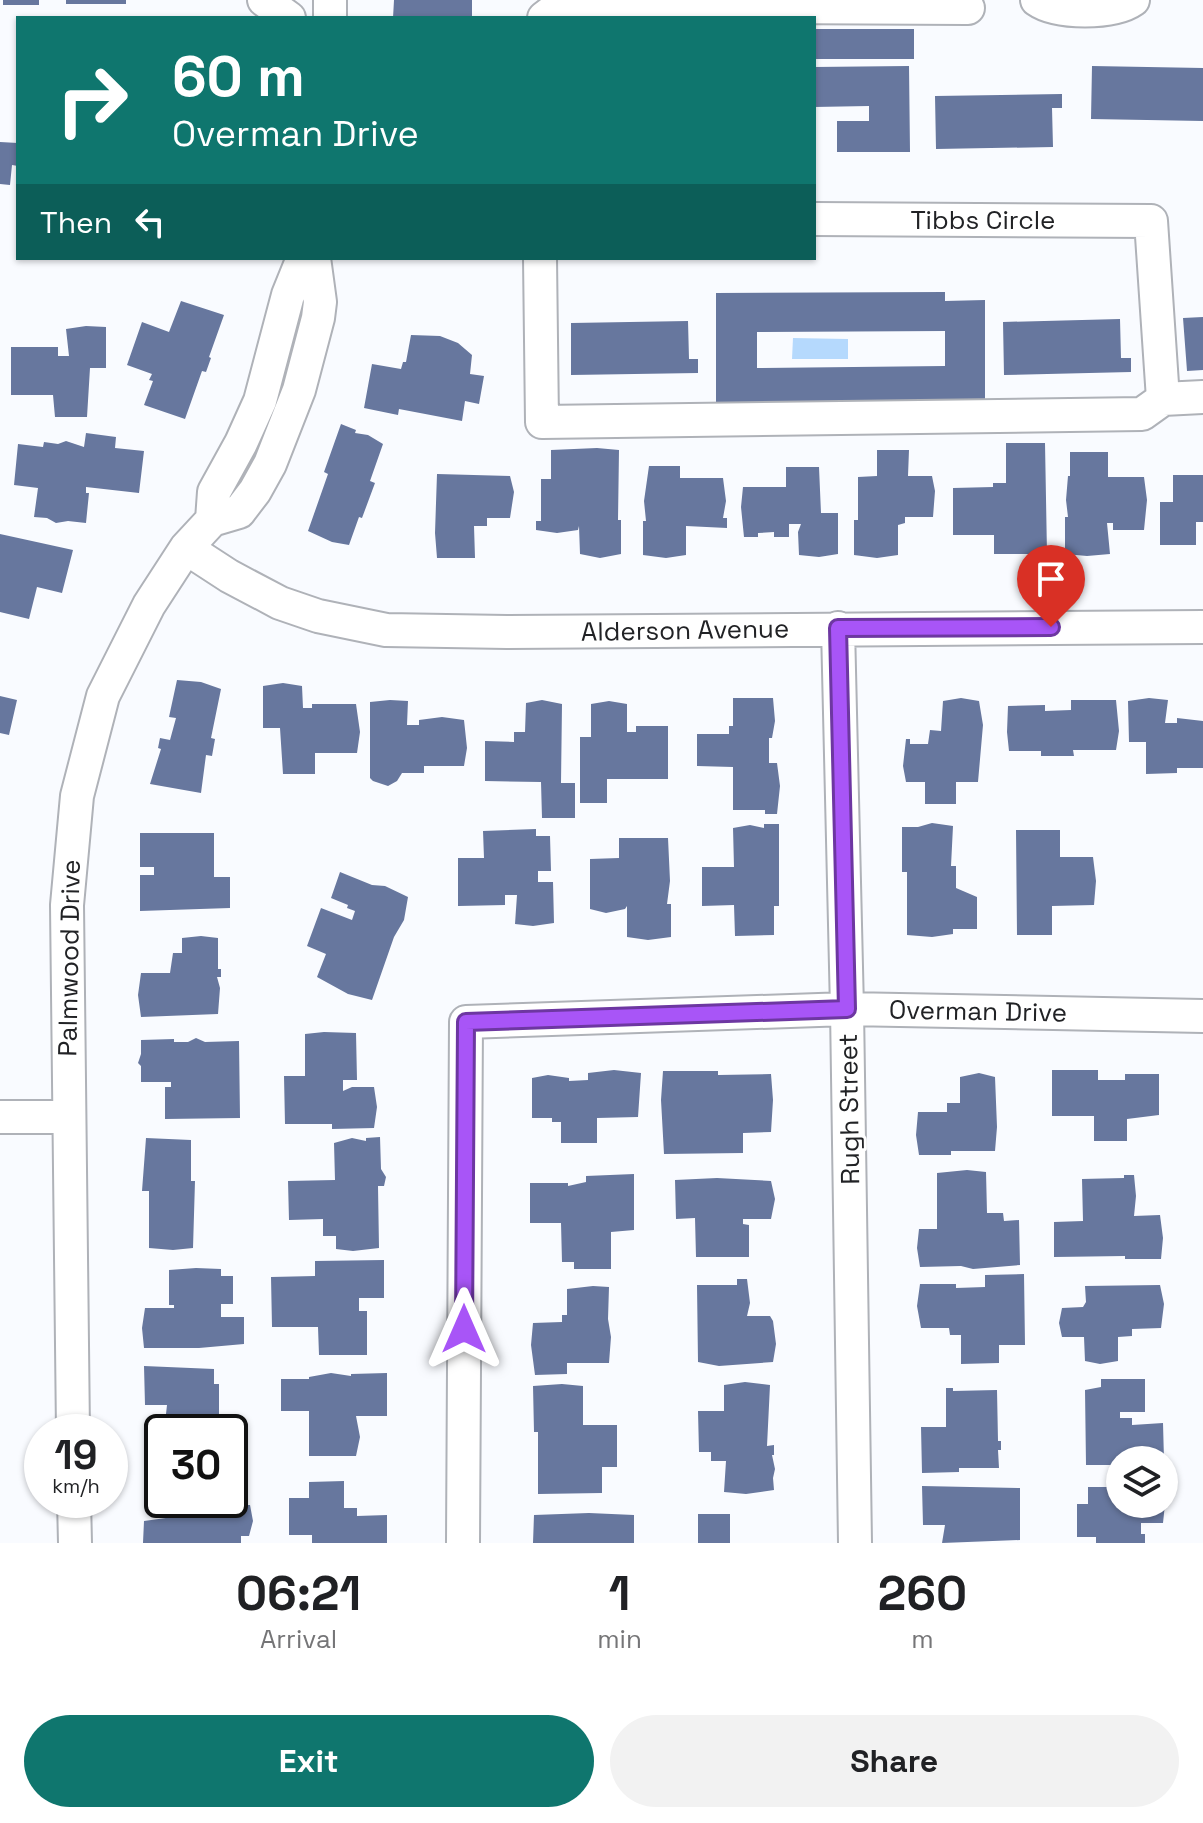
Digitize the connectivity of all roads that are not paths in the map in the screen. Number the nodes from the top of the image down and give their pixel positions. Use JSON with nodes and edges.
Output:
{"nodes":[{"id":1,"x":264,"y":0,"type":"edge"},
{"id":2,"x":1037,"y":0,"type":"edge"},
{"id":3,"x":1133,"y":0,"type":"edge"},
{"id":4,"x":968,"y":8,"type":"dead end"},
{"id":5,"x":288,"y":16,"type":"edge"},
{"id":6,"x":547,"y":16,"type":"edge"},
{"id":7,"x":816,"y":219,"type":"edge"},
{"id":8,"x":302,"y":260,"type":"edge"},
{"id":9,"x":314,"y":260,"type":"edge"},
{"id":10,"x":540,"y":260,"type":"edge"},
{"id":11,"x":1203,"y":397,"type":"edge"},
{"id":12,"x":1163,"y":399,"type":"junction"},
{"id":13,"x":212,"y":520,"type":"junction"},
{"id":14,"x":186,"y":548,"type":"junction"},
{"id":15,"x":1203,"y":627,"type":"edge"},
{"id":16,"x":838,"y":628,"type":"junction"},
{"id":17,"x":847,"y":1009,"type":"junction"},
{"id":18,"x":1203,"y":1016,"type":"edge"},
{"id":19,"x":0,"y":1117,"type":"edge"},
{"id":20,"x":69,"y":1117,"type":"junction"},
{"id":21,"x":73,"y":1414,"type":"edge"},
{"id":22,"x":74,"y":1518,"type":"edge"},
{"id":23,"x":75,"y":1543,"type":"edge"},
{"id":24,"x":463,"y":1543,"type":"edge"},
{"id":25,"x":855,"y":1543,"type":"edge"}],
"edges":[{"from":1,"to":5,"type":"street"},
{"from":2,"to":3,"type":"street"},
{"from":4,"to":6,"type":"street"},
{"from":7,"to":12,"type":"street","name":"Tibbs Circle"},
{"from":8,"to":13,"type":"street"},
{"from":9,"to":13,"type":"street","name":"Palmwood Drive"},
{"from":10,"to":12,"type":"street"},
{"from":11,"to":12,"type":"street"},
{"from":13,"to":14,"type":"street","name":"Palmwood Drive"},
{"from":14,"to":16,"type":"street","name":"Alderson Avenue"},
{"from":14,"to":20,"type":"street","name":"Palmwood Drive"},
{"from":15,"to":16,"type":"street","name":"Alderson Avenue"},
{"from":16,"to":17,"type":"street","name":"Rugh Street"},
{"from":17,"to":18,"type":"street","name":"Overman Drive"},
{"from":17,"to":24,"type":"street","name":"Overman Drive"},
{"from":17,"to":25,"type":"street","name":"Rugh Street"},
{"from":19,"to":20,"type":"street"},
{"from":20,"to":21,"type":"street","name":"Palmwood Drive"},
{"from":22,"to":23,"type":"street"}]}
